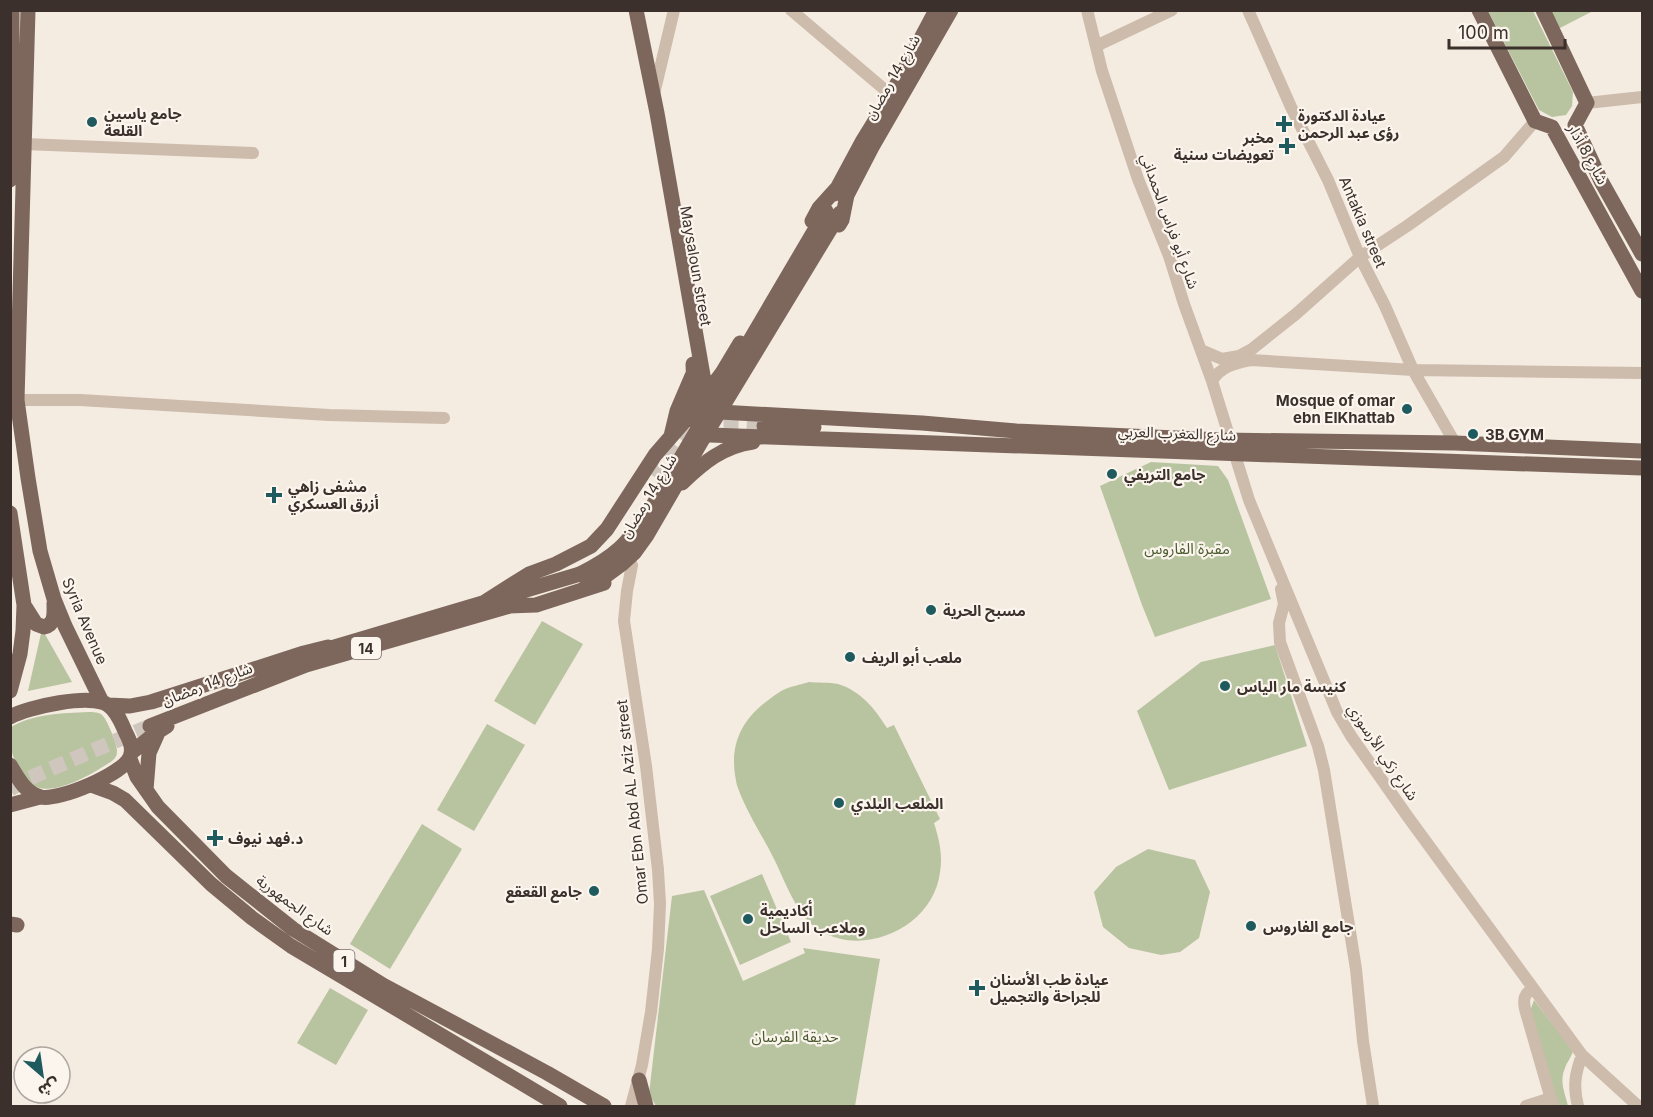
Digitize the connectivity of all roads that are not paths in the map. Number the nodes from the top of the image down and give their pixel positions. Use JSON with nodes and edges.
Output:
{"nodes":[{"id":1,"x":12,"y":10,"type":"edge"},
{"id":2,"x":18,"y":10,"type":"edge"},
{"id":3,"x":28,"y":10,"type":"edge"},
{"id":4,"x":38,"y":10,"type":"edge"},
{"id":5,"x":636,"y":10,"type":"edge"},
{"id":6,"x":674,"y":10,"type":"edge"},
{"id":7,"x":791,"y":10,"type":"edge"},
{"id":8,"x":936,"y":10,"type":"edge"},
{"id":9,"x":951,"y":10,"type":"edge"},
{"id":10,"x":1087,"y":10,"type":"edge"},
{"id":11,"x":1172,"y":10,"type":"edge"},
{"id":12,"x":1248,"y":10,"type":"edge"},
{"id":13,"x":1479,"y":10,"type":"edge"},
{"id":14,"x":1544,"y":10,"type":"edge"},
{"id":15,"x":11,"y":38,"type":"edge"},
{"id":16,"x":1096,"y":46,"type":"junction"},
{"id":17,"x":27,"y":68,"type":"junction"},
{"id":18,"x":12,"y":74,"type":"junction"},
{"id":19,"x":891,"y":95,"type":"junction"},
{"id":20,"x":1642,"y":96,"type":"edge"},
{"id":21,"x":653,"y":98,"type":"junction"},
{"id":22,"x":1587,"y":103,"type":"junction"},
{"id":23,"x":1535,"y":121,"type":"junction"},
{"id":24,"x":1575,"y":125,"type":"junction"},
{"id":25,"x":1552,"y":127,"type":"junction"},
{"id":26,"x":16,"y":144,"type":"edge"},
{"id":27,"x":253,"y":153,"type":"dead end"},
{"id":28,"x":10,"y":180,"type":"edge"},
{"id":29,"x":843,"y":189,"type":"junction"},
{"id":30,"x":1642,"y":254,"type":"edge"},
{"id":31,"x":1360,"y":257,"type":"junction"},
{"id":32,"x":1642,"y":291,"type":"edge"},
{"id":33,"x":1265,"y":339,"type":"junction"},
{"id":34,"x":699,"y":346,"type":"junction"},
{"id":35,"x":1201,"y":350,"type":"junction"},
{"id":36,"x":734,"y":354,"type":"junction"},
{"id":37,"x":1278,"y":361,"type":"junction"},
{"id":38,"x":1413,"y":370,"type":"junction"},
{"id":39,"x":694,"y":371,"type":"junction"},
{"id":40,"x":1642,"y":373,"type":"edge"},
{"id":41,"x":1212,"y":381,"type":"junction"},
{"id":42,"x":735,"y":392,"type":"junction"},
{"id":43,"x":707,"y":393,"type":"junction"},
{"id":44,"x":17,"y":400,"type":"junction"},
{"id":45,"x":695,"y":409,"type":"junction"},
{"id":46,"x":725,"y":413,"type":"junction"},
{"id":47,"x":748,"y":414,"type":"junction"},
{"id":48,"x":444,"y":418,"type":"dead end"},
{"id":49,"x":764,"y":426,"type":"tunnel mouth"},
{"id":50,"x":991,"y":429,"type":"junction"},
{"id":51,"x":710,"y":435,"type":"junction"},
{"id":52,"x":670,"y":436,"type":"junction"},
{"id":53,"x":790,"y":438,"type":"junction"},
{"id":54,"x":1455,"y":443,"type":"junction"},
{"id":55,"x":1228,"y":447,"type":"junction"},
{"id":56,"x":1642,"y":451,"type":"edge"},
{"id":57,"x":656,"y":454,"type":"junction"},
{"id":58,"x":1642,"y":468,"type":"edge"},
{"id":59,"x":653,"y":476,"type":"tunnel mouth"},
{"id":60,"x":682,"y":483,"type":"junction"},
{"id":61,"x":10,"y":513,"type":"edge"},
{"id":62,"x":632,"y":565,"type":"junction"},
{"id":63,"x":54,"y":599,"type":"junction"},
{"id":64,"x":509,"y":600,"type":"junction"},
{"id":65,"x":483,"y":603,"type":"junction"},
{"id":66,"x":24,"y":604,"type":"junction"},
{"id":67,"x":339,"y":651,"type":"junction"},
{"id":68,"x":87,"y":673,"type":"junction"},
{"id":69,"x":10,"y":691,"type":"edge"},
{"id":70,"x":105,"y":703,"type":"junction"},
{"id":71,"x":135,"y":705,"type":"junction"},
{"id":72,"x":10,"y":717,"type":"edge"},
{"id":73,"x":153,"y":724,"type":"junction"},
{"id":74,"x":130,"y":756,"type":"junction"},
{"id":75,"x":10,"y":765,"type":"edge"},
{"id":76,"x":91,"y":785,"type":"junction"},
{"id":77,"x":146,"y":790,"type":"junction"},
{"id":78,"x":40,"y":796,"type":"junction"},
{"id":79,"x":10,"y":805,"type":"edge"},
{"id":80,"x":1533,"y":988,"type":"junction"},
{"id":81,"x":1582,"y":1055,"type":"junction"},
{"id":82,"x":639,"y":1080,"type":"junction"},
{"id":83,"x":1552,"y":1102,"type":"edge"},
{"id":84,"x":561,"y":1107,"type":"edge"},
{"id":85,"x":604,"y":1107,"type":"edge"},
{"id":86,"x":631,"y":1107,"type":"edge"},
{"id":87,"x":646,"y":1107,"type":"edge"},
{"id":88,"x":1373,"y":1107,"type":"edge"},
{"id":89,"x":1526,"y":1107,"type":"edge"},
{"id":90,"x":1578,"y":1107,"type":"edge"},
{"id":91,"x":1638,"y":1107,"type":"edge"}],
"edges":[{"from":1,"to":15,"type":"main road"},
{"from":2,"to":18,"type":"main road"},
{"from":3,"to":17,"type":"main road"},
{"from":4,"to":17,"type":"main road"},
{"from":5,"to":21,"type":"main road","name":"Maysaloun street"},
{"from":6,"to":21,"type":"street"},
{"from":7,"to":19,"type":"street"},
{"from":8,"to":19,"type":"main road","name":"شارع 14 رمضان"},
{"from":9,"to":29,"type":"main road","name":"شارع 14 رمضان"},
{"from":10,"to":16,"type":"street","name":"شارع أبو فراس الحمداني"},
{"from":11,"to":16,"type":"street"},
{"from":12,"to":31,"type":"street","name":"Antakia street"},
{"from":13,"to":23,"type":"main road"},
{"from":14,"to":22,"type":"main road"},
{"from":15,"to":18,"type":"main road"},
{"from":16,"to":35,"type":"street","name":"شارع أبو فراس الحمداني"},
{"from":17,"to":26,"type":"main road"},
{"from":18,"to":26,"type":"main road"},
{"from":19,"to":29,"type":"main road","name":"شارع 14 رمضان"},
{"from":20,"to":22,"type":"street"},
{"from":21,"to":34,"type":"main road","name":"Maysaloun street"},
{"from":21,"to":39,"type":"main road","name":"Maysaloun street"},
{"from":22,"to":24,"type":"main road"},
{"from":23,"to":25,"type":"main road","name":"شارع 8 أذار"},
{"from":23,"to":31,"type":"street"},
{"from":24,"to":25,"type":"main road"},
{"from":24,"to":30,"type":"main road"},
{"from":25,"to":32,"type":"main road","name":"شارع 8 أذار"},
{"from":26,"to":27,"type":"street"},
{"from":26,"to":28,"type":"main road"},
{"from":26,"to":44,"type":"main road","name":"Syria Avenue"},
{"from":29,"to":36,"type":"main road"},
{"from":29,"to":42,"type":"main road"},
{"from":29,"to":64,"type":"main road","name":"شارع 14 رمضان","number":"14","bridge":true},
{"from":31,"to":33,"type":"street"},
{"from":31,"to":38,"type":"street","name":"Antakia street"},
{"from":33,"to":35,"type":"street"},
{"from":33,"to":37,"type":"street"},
{"from":34,"to":36,"type":"main road"},
{"from":34,"to":43,"type":"main road","name":"Maysaloun street"},
{"from":35,"to":41,"type":"street","name":"شارع أبو فراس الحمداني"},
{"from":36,"to":43,"type":"main road"},
{"from":37,"to":38,"type":"street"},
{"from":37,"to":41,"type":"street"},
{"from":38,"to":40,"type":"street"},
{"from":38,"to":54,"type":"street","name":"Antakia street"},
{"from":39,"to":45,"type":"main road","name":"Maysaloun street"},
{"from":39,"to":52,"type":"main road"},
{"from":41,"to":55,"type":"street","name":"شارع أبو فراس الحمداني"},
{"from":42,"to":46,"type":"main road"},
{"from":42,"to":47,"type":"main road"},
{"from":43,"to":45,"type":"main road"},
{"from":43,"to":46,"type":"main road"},
{"from":44,"to":48,"type":"street"},
{"from":44,"to":63,"type":"main road","name":"Syria Avenue"},
{"from":45,"to":51,"type":"main road","name":"Maysaloun street"},
{"from":45,"to":52,"type":"main road"},
{"from":46,"to":47,"type":"main road","name":"شارع المغرب العربي"},
{"from":46,"to":51,"type":"main road"},
{"from":47,"to":50,"type":"main road","name":"شارع المغرب العربي"},
{"from":49,"to":50,"type":"main road"},
{"from":50,"to":55,"type":"main road","name":"شارع المغرب العربي"},
{"from":51,"to":53,"type":"main road","name":"شارع المغرب العربي"},
{"from":51,"to":60,"type":"main road"},
{"from":52,"to":57,"type":"main road"},
{"from":53,"to":55,"type":"main road","name":"شارع المغرب العربي"},
{"from":53,"to":60,"type":"main road"},
{"from":54,"to":55,"type":"main road","name":"شارع المغرب العربي"},
{"from":54,"to":56,"type":"main road","name":"شارع المغرب العربي"},
{"from":55,"to":58,"type":"main road","name":"شارع المغرب العربي"},
{"from":55,"to":80,"type":"street","name":"شارع زكي الأرسوزي"},
{"from":55,"to":88,"type":"street"},
{"from":57,"to":60,"type":"main road"},
{"from":57,"to":65,"type":"main road"},
{"from":59,"to":64,"type":"main road"},
{"from":60,"to":62,"type":"main road"},
{"from":61,"to":66,"type":"main road"},
{"from":62,"to":64,"type":"main road"},
{"from":62,"to":82,"type":"street","name":"Omar Ebn Abd AL Aziz street"},
{"from":63,"to":66,"type":"main road"},
{"from":63,"to":68,"type":"main road","name":"Syria Avenue"},
{"from":64,"to":65,"type":"main road","name":"شارع 14 رمضان","number":"14"},
{"from":64,"to":67,"type":"main road","name":"شارع 14 رمضان","number":"14"},
{"from":65,"to":67,"type":"main road","name":"شارع 14 رمضان","number":"14"},
{"from":66,"to":69,"type":"main road"},
{"from":67,"to":71,"type":"main road"},
{"from":67,"to":73,"type":"main road","name":"شارع 14 رمضان","number":"14"},
{"from":68,"to":70,"type":"main road","name":"Syria Avenue"},
{"from":68,"to":71,"type":"main road"},
{"from":70,"to":71,"type":"main road"},
{"from":70,"to":72,"type":"main road"},
{"from":70,"to":74,"type":"main road","name":"Syria Avenue"},
{"from":73,"to":74,"type":"main road","name":"شارع 14 رمضان"},
{"from":73,"to":77,"type":"main road"},
{"from":74,"to":76,"type":"main road","name":"شارع 14 رمضان"},
{"from":74,"to":77,"type":"main road","name":"شارع الجمهورية","number":"1"},
{"from":75,"to":78,"type":"main road"},
{"from":76,"to":78,"type":"main road","name":"شارع 14 رمضان"},
{"from":76,"to":84,"type":"main road","number":"1"},
{"from":77,"to":85,"type":"main road","name":"شارع الجمهورية","number":"1"},
{"from":78,"to":79,"type":"main road","name":"شارع 14 رمضان"},
{"from":80,"to":81,"type":"street","name":"شارع زكي الأرسوزي"},
{"from":80,"to":83,"type":"street"},
{"from":81,"to":90,"type":"street"},
{"from":81,"to":91,"type":"street","name":"شارع زكي الأرسوزي"},
{"from":82,"to":86,"type":"street","name":"Omar Ebn Abd AL Aziz street"},
{"from":82,"to":87,"type":"main road"},
{"from":83,"to":89,"type":"street"}]}
